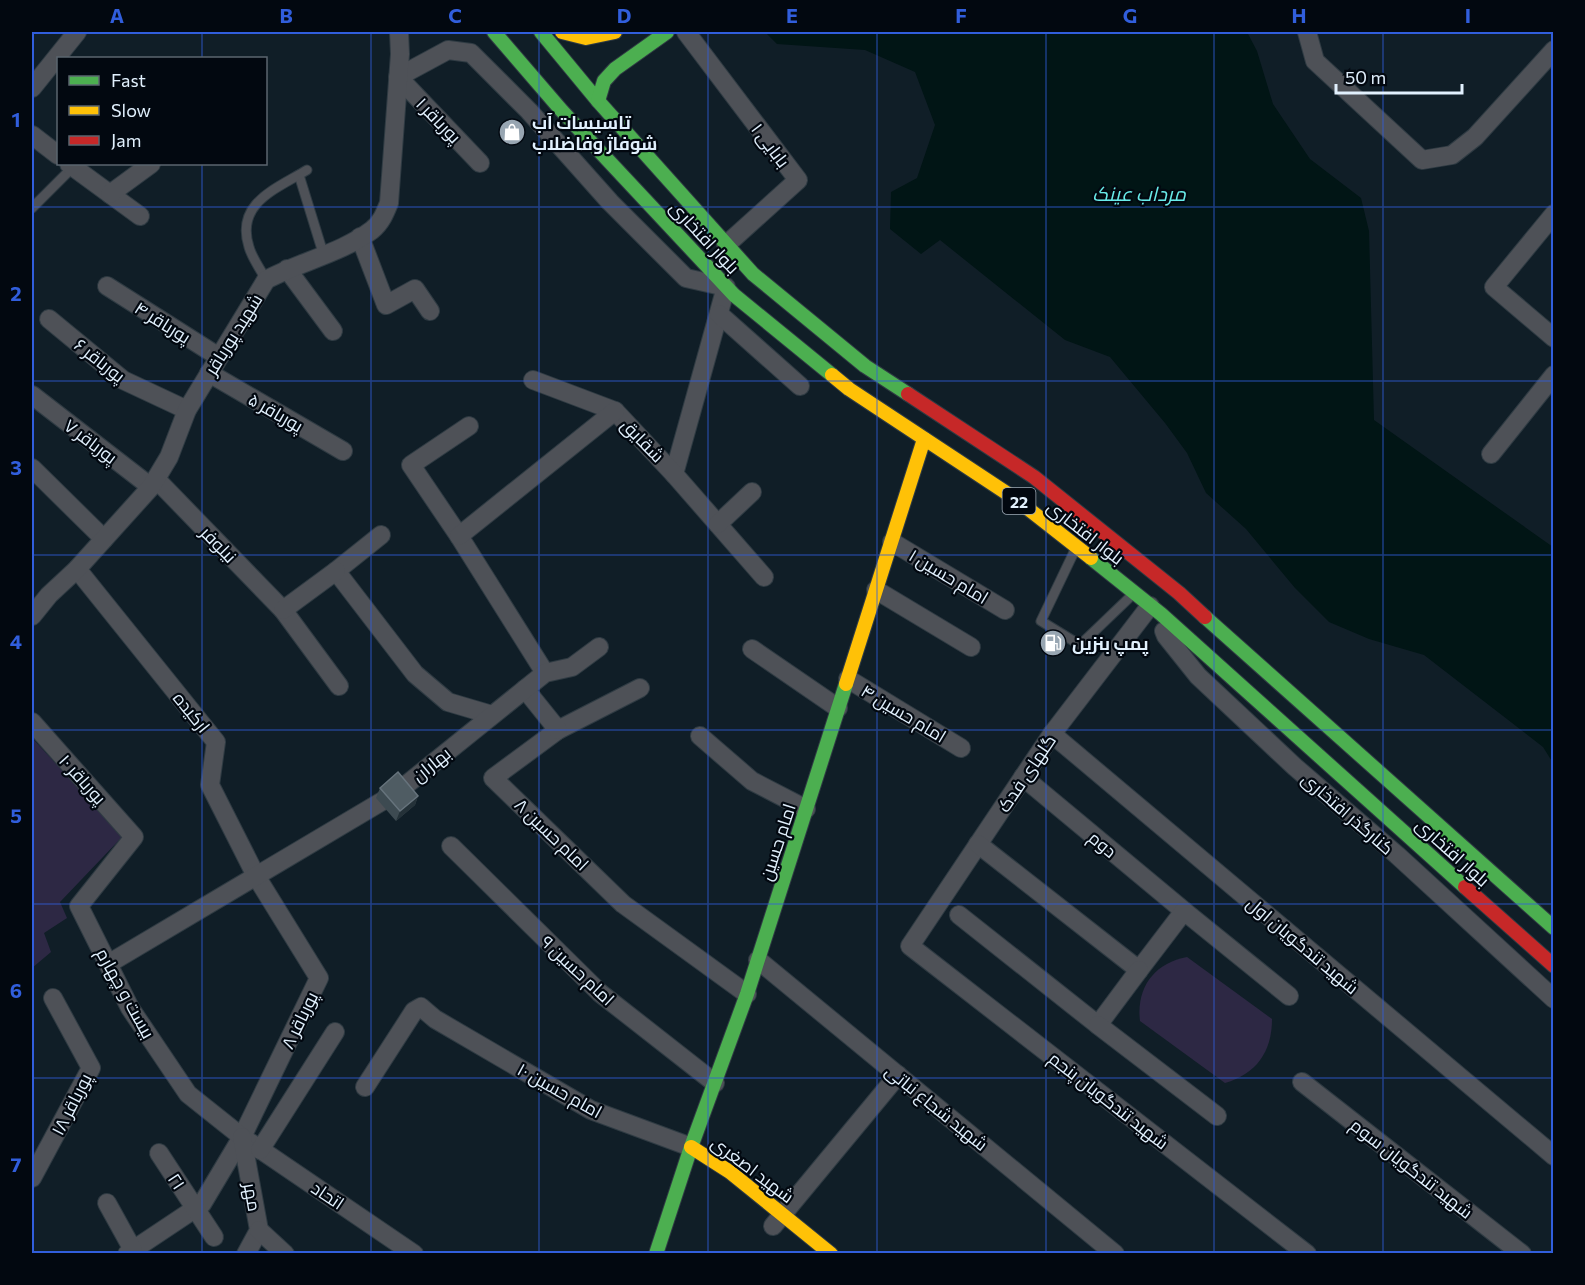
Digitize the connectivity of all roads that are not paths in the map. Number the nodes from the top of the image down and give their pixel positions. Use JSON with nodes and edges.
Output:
{"nodes":[{"id":1,"x":77,"y":32,"type":"edge"},
{"id":2,"x":399,"y":32,"type":"edge"},
{"id":3,"x":494,"y":32,"type":"edge"},
{"id":4,"x":541,"y":32,"type":"edge"},
{"id":5,"x":562,"y":32,"type":"edge"},
{"id":6,"x":615,"y":32,"type":"edge"},
{"id":7,"x":667,"y":32,"type":"edge"},
{"id":8,"x":686,"y":32,"type":"edge"},
{"id":9,"x":1306,"y":32,"type":"edge"},
{"id":10,"x":599,"y":36,"type":"junction"},
{"id":11,"x":1554,"y":50,"type":"edge"},
{"id":12,"x":615,"y":69,"type":"junction"},
{"id":13,"x":398,"y":77,"type":"junction"},
{"id":14,"x":32,"y":88,"type":"edge"},
{"id":15,"x":598,"y":101,"type":"junction"},
{"id":16,"x":32,"y":135,"type":"edge"},
{"id":17,"x":57,"y":153,"type":"edge"},
{"id":18,"x":480,"y":163,"type":"dead end"},
{"id":19,"x":67,"y":165,"type":"edge"},
{"id":20,"x":73,"y":165,"type":"edge"},
{"id":21,"x":150,"y":165,"type":"edge"},
{"id":22,"x":110,"y":194,"type":"junction"},
{"id":23,"x":32,"y":208,"type":"edge"},
{"id":24,"x":1554,"y":214,"type":"edge"},
{"id":25,"x":140,"y":216,"type":"dead end"},
{"id":26,"x":360,"y":237,"type":"junction"},
{"id":27,"x":726,"y":245,"type":"junction"},
{"id":28,"x":324,"y":256,"type":"junction"},
{"id":29,"x":287,"y":269,"type":"junction"},
{"id":30,"x":266,"y":280,"type":"junction"},
{"id":31,"x":107,"y":286,"type":"dead end"},
{"id":32,"x":726,"y":287,"type":"junction"},
{"id":33,"x":430,"y":311,"type":"dead end"},
{"id":34,"x":719,"y":314,"type":"junction"},
{"id":35,"x":49,"y":319,"type":"dead end"},
{"id":36,"x":333,"y":331,"type":"dead end"},
{"id":37,"x":1554,"y":338,"type":"edge"},
{"id":38,"x":219,"y":357,"type":"junction"},
{"id":39,"x":209,"y":373,"type":"junction"},
{"id":40,"x":1554,"y":375,"type":"edge"},
{"id":41,"x":533,"y":380,"type":"dead end"},
{"id":42,"x":800,"y":386,"type":"dead end"},
{"id":43,"x":32,"y":395,"type":"edge"},
{"id":44,"x":187,"y":410,"type":"junction"},
{"id":45,"x":615,"y":411,"type":"junction"},
{"id":46,"x":469,"y":426,"type":"dead end"},
{"id":47,"x":924,"y":439,"type":"junction"},
{"id":48,"x":343,"y":451,"type":"dead end"},
{"id":49,"x":1491,"y":454,"type":"dead end"},
{"id":50,"x":32,"y":468,"type":"edge"},
{"id":51,"x":675,"y":474,"type":"junction"},
{"id":52,"x":153,"y":483,"type":"junction"},
{"id":53,"x":752,"y":492,"type":"dead end"},
{"id":54,"x":718,"y":524,"type":"junction"},
{"id":55,"x":381,"y":535,"type":"dead end"},
{"id":56,"x":459,"y":536,"type":"junction"},
{"id":57,"x":104,"y":539,"type":"junction"},
{"id":58,"x":892,"y":542,"type":"junction"},
{"id":59,"x":1077,"y":547,"type":"junction"},
{"id":60,"x":77,"y":569,"type":"junction"},
{"id":61,"x":336,"y":571,"type":"junction"},
{"id":62,"x":764,"y":577,"type":"dead end"},
{"id":63,"x":876,"y":590,"type":"junction"},
{"id":64,"x":1134,"y":593,"type":"junction"},
{"id":65,"x":283,"y":610,"type":"junction"},
{"id":66,"x":1005,"y":610,"type":"dead end"},
{"id":67,"x":1156,"y":610,"type":"junction"},
{"id":68,"x":32,"y":616,"type":"edge"},
{"id":69,"x":599,"y":647,"type":"dead end"},
{"id":70,"x":971,"y":647,"type":"dead end"},
{"id":71,"x":752,"y":649,"type":"dead end"},
{"id":72,"x":545,"y":674,"type":"junction"},
{"id":73,"x":848,"y":679,"type":"junction"},
{"id":74,"x":339,"y":686,"type":"dead end"},
{"id":75,"x":640,"y":688,"type":"dead end"},
{"id":76,"x":525,"y":689,"type":"junction"},
{"id":77,"x":838,"y":708,"type":"junction"},
{"id":78,"x":492,"y":715,"type":"junction"},
{"id":79,"x":32,"y":722,"type":"edge"},
{"id":80,"x":558,"y":730,"type":"junction"},
{"id":81,"x":1052,"y":734,"type":"junction"},
{"id":82,"x":700,"y":736,"type":"dead end"},
{"id":83,"x":961,"y":748,"type":"dead end"},
{"id":84,"x":1023,"y":777,"type":"junction"},
{"id":85,"x":806,"y":809,"type":"junction"},
{"id":86,"x":134,"y":837,"type":"joint"},
{"id":87,"x":978,"y":844,"type":"junction"},
{"id":88,"x":451,"y":846,"type":"dead end"},
{"id":89,"x":256,"y":876,"type":"junction"},
{"id":90,"x":1184,"y":911,"type":"junction"},
{"id":91,"x":960,"y":915,"type":"dead end"},
{"id":92,"x":1554,"y":928,"type":"edge"},
{"id":93,"x":910,"y":946,"type":"joint"},
{"id":94,"x":758,"y":960,"type":"junction"},
{"id":95,"x":108,"y":964,"type":"junction"},
{"id":96,"x":1554,"y":966,"type":"edge"},
{"id":97,"x":1139,"y":970,"type":"junction"},
{"id":98,"x":747,"y":994,"type":"junction"},
{"id":99,"x":1289,"y":996,"type":"dead end"},
{"id":100,"x":53,"y":998,"type":"dead end"},
{"id":101,"x":1554,"y":999,"type":"edge"},
{"id":102,"x":1098,"y":1025,"type":"junction"},
{"id":103,"x":335,"y":1032,"type":"dead end"},
{"id":104,"x":898,"y":1075,"type":"junction"},
{"id":105,"x":1302,"y":1082,"type":"dead end"},
{"id":106,"x":715,"y":1083,"type":"junction"},
{"id":107,"x":365,"y":1087,"type":"dead end"},
{"id":108,"x":1217,"y":1116,"type":"dead end"},
{"id":109,"x":242,"y":1137,"type":"junction"},
{"id":110,"x":691,"y":1147,"type":"junction"},
{"id":111,"x":260,"y":1150,"type":"junction"},
{"id":112,"x":37,"y":1152,"type":"edge"},
{"id":113,"x":159,"y":1153,"type":"dead end"},
{"id":114,"x":1554,"y":1156,"type":"edge"},
{"id":115,"x":32,"y":1178,"type":"edge"},
{"id":116,"x":715,"y":1178,"type":"dead end"},
{"id":117,"x":107,"y":1203,"type":"dead end"},
{"id":118,"x":195,"y":1209,"type":"junction"},
{"id":119,"x":775,"y":1223,"type":"junction"},
{"id":120,"x":259,"y":1230,"type":"junction"},
{"id":121,"x":214,"y":1237,"type":"dead end"},
{"id":122,"x":132,"y":1252,"type":"edge"},
{"id":123,"x":246,"y":1254,"type":"edge"},
{"id":124,"x":285,"y":1254,"type":"edge"},
{"id":125,"x":414,"y":1254,"type":"edge"},
{"id":126,"x":656,"y":1254,"type":"edge"},
{"id":127,"x":831,"y":1254,"type":"edge"},
{"id":128,"x":1115,"y":1254,"type":"edge"},
{"id":129,"x":1307,"y":1254,"type":"edge"},
{"id":130,"x":1522,"y":1254,"type":"edge"}],
"edges":[{"from":1,"to":14,"type":"street"},
{"from":2,"to":13,"type":"street","name":"شهید پورباقر"},
{"from":3,"to":32,"type":"main road","name":"بلوار افتخاری","number":"22"},
{"from":4,"to":15,"type":"main road","name":"بلوار افتخاری","number":"22"},
{"from":5,"to":10,"type":"main road"},
{"from":6,"to":10,"type":"main road"},
{"from":7,"to":12,"type":"main road"},
{"from":8,"to":27,"type":"street","name":"بابایی ۱"},
{"from":9,"to":11,"type":"street"},
{"from":10,"to":12,"type":"main road"},
{"from":12,"to":15,"type":"main road"},
{"from":13,"to":18,"type":"street","name":"پورباقر ۱"},
{"from":13,"to":26,"type":"street","name":"شهید پورباقر"},
{"from":13,"to":32,"type":"street"},
{"from":15,"to":27,"type":"main road","name":"بلوار افتخاری","number":"22"},
{"from":16,"to":17,"type":"street"},
{"from":19,"to":23,"type":"lane"},
{"from":20,"to":22,"type":"street"},
{"from":21,"to":22,"type":"street"},
{"from":22,"to":25,"type":"street"},
{"from":24,"to":37,"type":"street"},
{"from":26,"to":28,"type":"street","name":"شهید پورباقر"},
{"from":26,"to":33,"type":"street"},
{"from":27,"to":92,"type":"main road","name":"بلوار افتخاری","number":"22"},
{"from":28,"to":29,"type":"street","name":"شهید پورباقر"},
{"from":28,"to":30,"type":"lane"},
{"from":29,"to":30,"type":"street","name":"شهید پورباقر"},
{"from":29,"to":36,"type":"street"},
{"from":30,"to":38,"type":"street","name":"شهید پورباقر"},
{"from":31,"to":38,"type":"street","name":"پورباقر ۴"},
{"from":32,"to":34,"type":"street","name":"شقایق"},
{"from":32,"to":47,"type":"main road","name":"بلوار افتخاری","number":"22"},
{"from":34,"to":42,"type":"street"},
{"from":34,"to":51,"type":"street","name":"شقایق"},
{"from":35,"to":44,"type":"street","name":"پورباقر ۶"},
{"from":38,"to":39,"type":"street","name":"شهید پورباقر"},
{"from":39,"to":44,"type":"street","name":"شهید پورباقر"},
{"from":39,"to":48,"type":"street","name":"پورباقر ۵"},
{"from":40,"to":49,"type":"street"},
{"from":41,"to":45,"type":"street"},
{"from":43,"to":52,"type":"street","name":"پورباقر ۷"},
{"from":44,"to":52,"type":"street","name":"شهید پورباقر"},
{"from":45,"to":51,"type":"street","name":"شقایق"},
{"from":45,"to":56,"type":"street","name":"شقایق"},
{"from":46,"to":56,"type":"street"},
{"from":47,"to":58,"type":"main road","name":"امام حسین"},
{"from":47,"to":59,"type":"main road","name":"بلوار افتخاری","number":"22"},
{"from":50,"to":57,"type":"street"},
{"from":51,"to":54,"type":"street"},
{"from":52,"to":57,"type":"street","name":"شهید پورباقر"},
{"from":52,"to":65,"type":"street","name":"نیلوفر"},
{"from":53,"to":54,"type":"street"},
{"from":54,"to":62,"type":"street"},
{"from":55,"to":61,"type":"street"},
{"from":56,"to":72,"type":"street"},
{"from":57,"to":60,"type":"street","name":"شهید پورباقر"},
{"from":58,"to":63,"type":"main road","name":"امام حسین"},
{"from":58,"to":66,"type":"street","name":"امام حسین ۱"},
{"from":59,"to":64,"type":"main road","name":"بلوار افتخاری","number":"22"},
{"from":59,"to":64,"type":"lane"},
{"from":60,"to":68,"type":"street","name":"شهید پورباقر"},
{"from":60,"to":89,"type":"street","name":"ارکیده"},
{"from":61,"to":65,"type":"street"},
{"from":61,"to":78,"type":"street"},
{"from":63,"to":70,"type":"street"},
{"from":63,"to":73,"type":"main road","name":"امام حسین"},
{"from":64,"to":67,"type":"main road","name":"بلوار افتخاری","number":"22"},
{"from":65,"to":74,"type":"street","name":"نیلوفر"},
{"from":67,"to":81,"type":"street","name":"گلهای فدک"},
{"from":67,"to":96,"type":"main road","name":"بلوار افتخاری","number":"22"},
{"from":67,"to":101,"type":"street","name":"کنارگذر افتخاری"},
{"from":69,"to":72,"type":"street"},
{"from":71,"to":77,"type":"street"},
{"from":72,"to":76,"type":"street","name":"بهاران"},
{"from":73,"to":77,"type":"main road","name":"امام حسین"},
{"from":73,"to":83,"type":"street","name":"امام حسین ۴"},
{"from":75,"to":80,"type":"street","name":"امام حسین ۸"},
{"from":76,"to":78,"type":"street","name":"بهاران"},
{"from":76,"to":80,"type":"street"},
{"from":77,"to":85,"type":"main road","name":"امام حسین"},
{"from":78,"to":89,"type":"street","name":"بهاران"},
{"from":79,"to":86,"type":"street","name":"پورباقر ۱۰"},
{"from":80,"to":98,"type":"street","name":"امام حسین ۸"},
{"from":81,"to":84,"type":"street","name":"گلهای فدک"},
{"from":81,"to":114,"type":"street","name":"شهید تندگویان اول"},
{"from":82,"to":85,"type":"street"},
{"from":84,"to":87,"type":"street","name":"گلهای فدک"},
{"from":84,"to":90,"type":"street","name":"دوم"},
{"from":85,"to":94,"type":"main road","name":"امام حسین"},
{"from":86,"to":95,"type":"street","name":"بیست و چهارم"},
{"from":87,"to":93,"type":"street","name":"گلهای فدک"},
{"from":87,"to":97,"type":"street"},
{"from":88,"to":106,"type":"street","name":"امام حسین ۹"},
{"from":89,"to":95,"type":"street","name":"بهاران"},
{"from":89,"to":109,"type":"street","name":"پورباقر ۸"},
{"from":90,"to":97,"type":"street"},
{"from":90,"to":99,"type":"street","name":"دوم"},
{"from":91,"to":102,"type":"street"},
{"from":93,"to":129,"type":"street","name":"شهید تندگویان پنجم"},
{"from":94,"to":98,"type":"main road","name":"امام حسین"},
{"from":94,"to":104,"type":"street","name":"شهید شجاع نباتی"},
{"from":95,"to":109,"type":"street","name":"بیست و چهارم"},
{"from":97,"to":102,"type":"street"},
{"from":98,"to":106,"type":"main road","name":"امام حسین"},
{"from":100,"to":112,"type":"street","name":"پورباقر ۱۸"},
{"from":102,"to":108,"type":"street"},
{"from":103,"to":111,"type":"street"},
{"from":104,"to":119,"type":"street"},
{"from":104,"to":128,"type":"street","name":"شهید شجاع نباتی"},
{"from":105,"to":130,"type":"street","name":"شهید تندگویان سوم"},
{"from":106,"to":110,"type":"main road","name":"امام حسین"},
{"from":107,"to":110,"type":"street","name":"امام حسین ۱۰"},
{"from":109,"to":111,"type":"street","name":"اتحاد"},
{"from":109,"to":118,"type":"street"},
{"from":109,"to":120,"type":"street","name":"مهر"},
{"from":110,"to":116,"type":"main road","name":"شهید اصغری"},
{"from":110,"to":119,"type":"main road","name":"شهید اصغری"},
{"from":110,"to":126,"type":"main road","name":"امام حسین"},
{"from":111,"to":125,"type":"street","name":"اتحاد"},
{"from":112,"to":115,"type":"street","name":"پورباقر ۱۸"},
{"from":113,"to":118,"type":"street","name":"۲۱"},
{"from":117,"to":122,"type":"street"},
{"from":118,"to":121,"type":"street","name":"۲۱"},
{"from":118,"to":122,"type":"street"},
{"from":119,"to":127,"type":"main road","name":"شهید اصغری"},
{"from":120,"to":123,"type":"street","name":"مهر"},
{"from":120,"to":124,"type":"street"}]}
